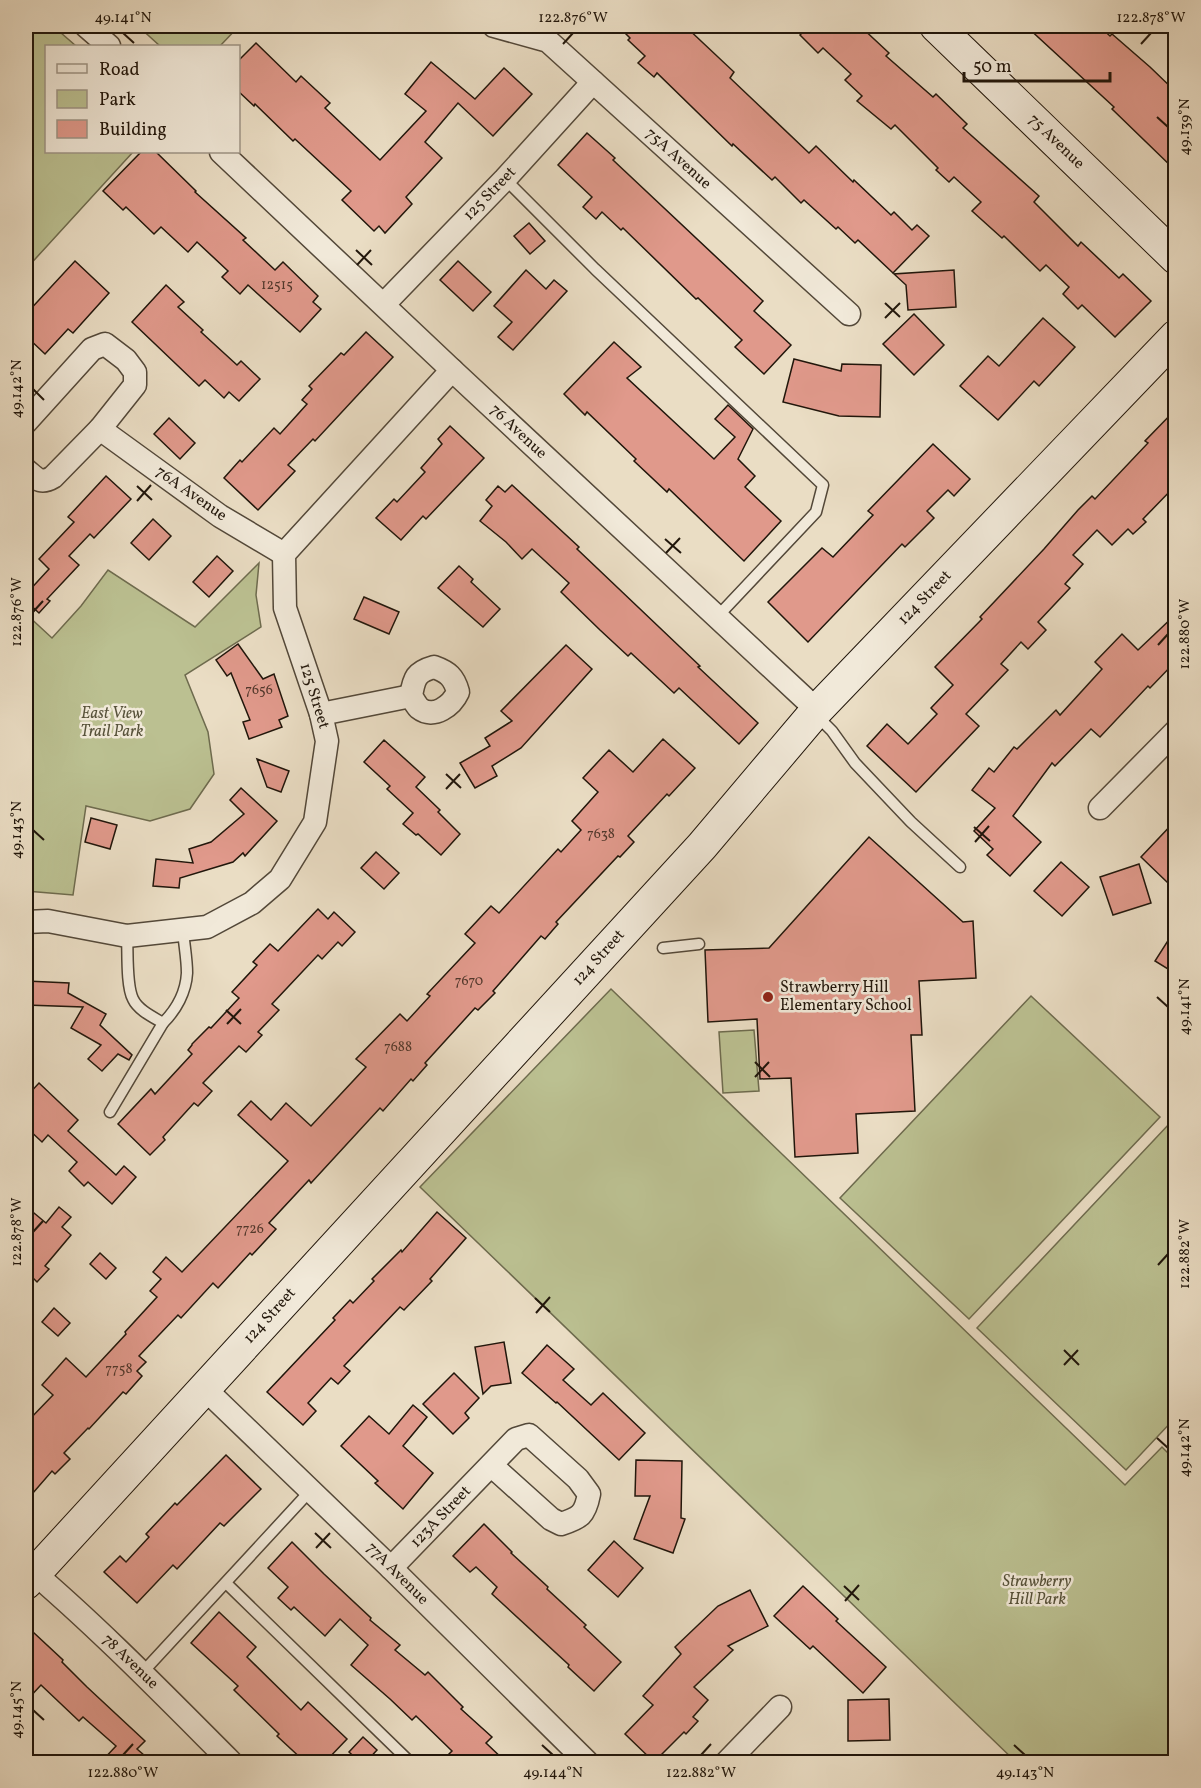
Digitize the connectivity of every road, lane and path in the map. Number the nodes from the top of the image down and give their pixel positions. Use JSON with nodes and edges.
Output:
{"nodes":[{"id":1,"x":86,"y":26,"type":"edge"},
{"id":2,"x":494,"y":26,"type":"edge"},
{"id":3,"x":936,"y":26,"type":"edge"},
{"id":4,"x":108,"y":45,"type":"edge"},
{"id":5,"x":593,"y":82,"type":"junction"},
{"id":6,"x":222,"y":153,"type":"edge"},
{"id":7,"x":505,"y":179,"type":"junction"},
{"id":8,"x":1176,"y":258,"type":"edge"},
{"id":9,"x":384,"y":304,"type":"junction"},
{"id":10,"x":849,"y":314,"type":"dead end"},
{"id":11,"x":1176,"y":336,"type":"edge"},
{"id":12,"x":453,"y":370,"type":"junction"},
{"id":13,"x":26,"y":422,"type":"edge"},
{"id":14,"x":100,"y":429,"type":"junction"},
{"id":15,"x":26,"y":470,"type":"edge"},
{"id":16,"x":284,"y":554,"type":"junction"},
{"id":17,"x":717,"y":618,"type":"junction"},
{"id":18,"x":411,"y":696,"type":"dead end"},
{"id":19,"x":816,"y":712,"type":"junction"},
{"id":20,"x":321,"y":714,"type":"junction"},
{"id":21,"x":1176,"y":731,"type":"edge"},
{"id":22,"x":1100,"y":808,"type":"dead end"},
{"id":23,"x":960,"y":867,"type":"dead end"},
{"id":24,"x":26,"y":922,"type":"edge"},
{"id":25,"x":183,"y":930,"type":"junction"},
{"id":26,"x":127,"y":936,"type":"junction"},
{"id":27,"x":699,"y":944,"type":"dead end"},
{"id":28,"x":663,"y":948,"type":"dead end"},
{"id":29,"x":163,"y":1023,"type":"junction"},
{"id":30,"x":110,"y":1112,"type":"dead end"},
{"id":31,"x":204,"y":1388,"type":"junction"},
{"id":32,"x":491,"y":1465,"type":"dead end"},
{"id":33,"x":311,"y":1490,"type":"junction"},
{"id":34,"x":391,"y":1568,"type":"junction"},
{"id":35,"x":28,"y":1574,"type":"edge"},
{"id":36,"x":226,"y":1583,"type":"junction"},
{"id":37,"x":142,"y":1673,"type":"junction"},
{"id":38,"x":780,"y":1707,"type":"dead end"},
{"id":39,"x":231,"y":1762,"type":"edge"},
{"id":40,"x":410,"y":1762,"type":"edge"},
{"id":41,"x":587,"y":1762,"type":"edge"},
{"id":42,"x":727,"y":1762,"type":"edge"}],
"edges":[{"from":1,"to":4,"type":"street"},
{"from":2,"to":5,"type":"street","name":"75A Avenue"},
{"from":3,"to":8,"type":"street","name":"75 Avenue"},
{"from":5,"to":7,"type":"street","name":"125 Street"},
{"from":5,"to":10,"type":"street","name":"75A Avenue"},
{"from":6,"to":9,"type":"street","name":"76 Avenue"},
{"from":7,"to":9,"type":"street","name":"125 Street"},
{"from":7,"to":17,"type":"lane"},
{"from":9,"to":12,"type":"street","name":"76 Avenue"},
{"from":11,"to":19,"type":"street","name":"124 Street"},
{"from":12,"to":16,"type":"street"},
{"from":12,"to":17,"type":"street","name":"76 Avenue"},
{"from":13,"to":14,"type":"street"},
{"from":14,"to":15,"type":"street"},
{"from":14,"to":16,"type":"street","name":"76A Avenue"},
{"from":16,"to":20,"type":"street","name":"125 Street"},
{"from":17,"to":19,"type":"street","name":"76 Avenue"},
{"from":18,"to":20,"type":"street"},
{"from":19,"to":23,"type":"lane"},
{"from":19,"to":31,"type":"street","name":"124 Street"},
{"from":20,"to":25,"type":"street","name":"125 Street"},
{"from":21,"to":22,"type":"street"},
{"from":24,"to":26,"type":"street","name":"125 Street"},
{"from":25,"to":26,"type":"street","name":"125 Street"},
{"from":25,"to":29,"type":"lane"},
{"from":26,"to":29,"type":"lane"},
{"from":27,"to":28,"type":"lane"},
{"from":29,"to":30,"type":"lane"},
{"from":31,"to":33,"type":"street","name":"77A Avenue"},
{"from":31,"to":35,"type":"street","name":"124 Street"},
{"from":32,"to":34,"type":"street","name":"123A Street"},
{"from":33,"to":34,"type":"street","name":"77A Avenue"},
{"from":33,"to":36,"type":"lane"},
{"from":34,"to":41,"type":"street","name":"77A Avenue"},
{"from":35,"to":37,"type":"street","name":"78 Avenue"},
{"from":36,"to":37,"type":"lane"},
{"from":36,"to":40,"type":"lane"},
{"from":37,"to":39,"type":"street","name":"78 Avenue"},
{"from":38,"to":42,"type":"street"}]}
